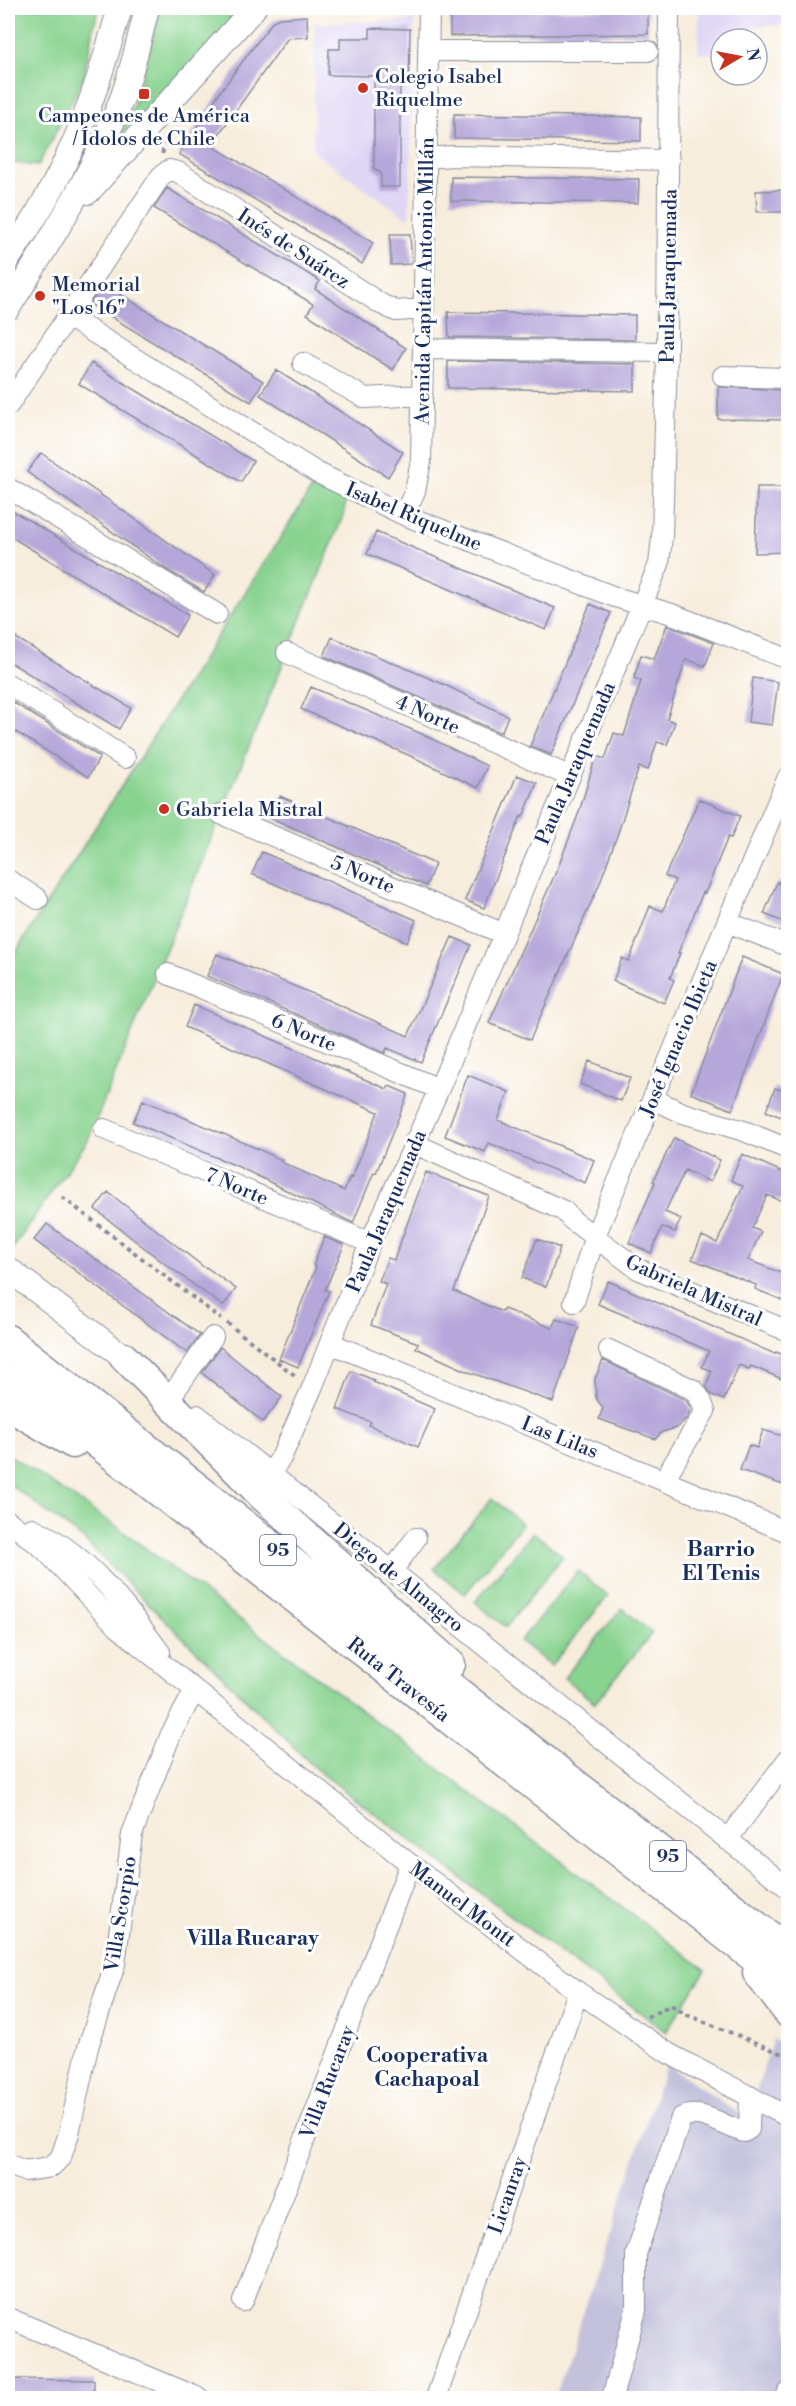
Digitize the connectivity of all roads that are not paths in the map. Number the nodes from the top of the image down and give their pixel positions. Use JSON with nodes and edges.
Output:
{"nodes":[{"id":1,"x":120,"y":8,"type":"edge"},
{"id":2,"x":147,"y":8,"type":"edge"},
{"id":3,"x":254,"y":8,"type":"edge"},
{"id":4,"x":429,"y":8,"type":"edge"},
{"id":5,"x":669,"y":8,"type":"edge"},
{"id":6,"x":428,"y":51,"type":"junction"},
{"id":7,"x":648,"y":51,"type":"dead end"},
{"id":8,"x":426,"y":158,"type":"junction"},
{"id":9,"x":669,"y":160,"type":"junction"},
{"id":10,"x":63,"y":221,"type":"junction"},
{"id":11,"x":8,"y":259,"type":"edge"},
{"id":12,"x":8,"y":308,"type":"edge"},
{"id":13,"x":424,"y":309,"type":"junction"},
{"id":14,"x":67,"y":316,"type":"junction"},
{"id":15,"x":423,"y":349,"type":"junction"},
{"id":16,"x":668,"y":352,"type":"junction"},
{"id":17,"x":303,"y":363,"type":"dead end"},
{"id":18,"x":723,"y":376,"type":"dead end"},
{"id":19,"x":789,"y":378,"type":"edge"},
{"id":20,"x":422,"y":395,"type":"junction"},
{"id":21,"x":8,"y":406,"type":"edge"},
{"id":22,"x":8,"y":488,"type":"edge"},
{"id":23,"x":404,"y":515,"type":"junction"},
{"id":24,"x":642,"y":605,"type":"junction"},
{"id":25,"x":217,"y":614,"type":"dead end"},
{"id":26,"x":286,"y":653,"type":"dead end"},
{"id":27,"x":789,"y":659,"type":"edge"},
{"id":28,"x":8,"y":684,"type":"edge"},
{"id":29,"x":125,"y":758,"type":"dead end"},
{"id":30,"x":569,"y":776,"type":"junction"},
{"id":31,"x":789,"y":777,"type":"edge"},
{"id":32,"x":221,"y":814,"type":"dead end"},
{"id":33,"x":8,"y":880,"type":"edge"},
{"id":34,"x":38,"y":899,"type":"dead end"},
{"id":35,"x":727,"y":922,"type":"junction"},
{"id":36,"x":504,"y":934,"type":"junction"},
{"id":37,"x":789,"y":946,"type":"edge"},
{"id":38,"x":168,"y":974,"type":"dead end"},
{"id":39,"x":439,"y":1089,"type":"junction"},
{"id":40,"x":653,"y":1099,"type":"junction"},
{"id":41,"x":104,"y":1129,"type":"dead end"},
{"id":42,"x":413,"y":1143,"type":"junction"},
{"id":43,"x":789,"y":1149,"type":"edge"},
{"id":44,"x":595,"y":1236,"type":"junction"},
{"id":45,"x":370,"y":1243,"type":"junction"},
{"id":46,"x":8,"y":1269,"type":"edge"},
{"id":47,"x":574,"y":1302,"type":"dead end"},
{"id":48,"x":789,"y":1331,"type":"edge"},
{"id":49,"x":213,"y":1337,"type":"dead end"},
{"id":50,"x":8,"y":1339,"type":"edge"},
{"id":51,"x":330,"y":1343,"type":"junction"},
{"id":52,"x":609,"y":1350,"type":"dead end"},
{"id":53,"x":124,"y":1357,"type":"junction"},
{"id":54,"x":8,"y":1374,"type":"edge"},
{"id":55,"x":172,"y":1395,"type":"junction"},
{"id":56,"x":8,"y":1406,"type":"edge"},
{"id":57,"x":270,"y":1473,"type":"junction"},
{"id":58,"x":664,"y":1480,"type":"junction"},
{"id":59,"x":146,"y":1482,"type":"junction"},
{"id":60,"x":8,"y":1520,"type":"edge"},
{"id":61,"x":789,"y":1532,"type":"edge"},
{"id":62,"x":416,"y":1538,"type":"dead end"},
{"id":63,"x":392,"y":1571,"type":"junction"},
{"id":64,"x":195,"y":1690,"type":"junction"},
{"id":65,"x":789,"y":1759,"type":"edge"},
{"id":66,"x":548,"y":1761,"type":"junction"},
{"id":67,"x":727,"y":1840,"type":"junction"},
{"id":68,"x":410,"y":1864,"type":"junction"},
{"id":69,"x":789,"y":1888,"type":"edge"},
{"id":70,"x":733,"y":1943,"type":"junction"},
{"id":71,"x":789,"y":1950,"type":"edge"},
{"id":72,"x":789,"y":1985,"type":"edge"},
{"id":73,"x":578,"y":1992,"type":"junction"},
{"id":74,"x":789,"y":2013,"type":"edge"},
{"id":75,"x":750,"y":2096,"type":"junction"},
{"id":76,"x":789,"y":2117,"type":"edge"},
{"id":77,"x":8,"y":2164,"type":"edge"},
{"id":78,"x":243,"y":2301,"type":"dead end"},
{"id":79,"x":8,"y":2318,"type":"edge"},
{"id":80,"x":789,"y":2392,"type":"edge"},
{"id":81,"x":199,"y":2398,"type":"edge"},
{"id":82,"x":436,"y":2398,"type":"edge"},
{"id":83,"x":612,"y":2398,"type":"edge"},
{"id":84,"x":786,"y":2398,"type":"edge"}],
"edges":[{"from":1,"to":11,"type":"main road"},
{"from":2,"to":10,"type":"main road"},
{"from":3,"to":10,"type":"main road"},
{"from":4,"to":6,"type":"street","name":"Avenida Capitán Antonio Millán"},
{"from":5,"to":9,"type":"street","name":"Paula Jaraquemada"},
{"from":6,"to":7,"type":"street"},
{"from":6,"to":8,"type":"street","name":"Avenida Capitán Antonio Millán"},
{"from":8,"to":9,"type":"street"},
{"from":8,"to":13,"type":"street","name":"Avenida Capitán Antonio Millán"},
{"from":9,"to":16,"type":"street","name":"Paula Jaraquemada"},
{"from":10,"to":12,"type":"main road"},
{"from":13,"to":14,"type":"street","name":"Inés de Suárez"},
{"from":13,"to":15,"type":"street","name":"Avenida Capitán Antonio Millán"},
{"from":14,"to":21,"type":"street"},
{"from":14,"to":23,"type":"street","name":"Isabel Riquelme"},
{"from":15,"to":16,"type":"street"},
{"from":15,"to":20,"type":"street","name":"Avenida Capitán Antonio Millán"},
{"from":16,"to":24,"type":"street","name":"Paula Jaraquemada"},
{"from":17,"to":20,"type":"street"},
{"from":18,"to":19,"type":"street"},
{"from":20,"to":23,"type":"street","name":"Avenida Capitán Antonio Millán"},
{"from":22,"to":25,"type":"street"},
{"from":23,"to":24,"type":"street","name":"Isabel Riquelme"},
{"from":24,"to":27,"type":"street","name":"Isabel Riquelme"},
{"from":24,"to":30,"type":"street","name":"Paula Jaraquemada"},
{"from":26,"to":30,"type":"street","name":"4 Norte"},
{"from":28,"to":29,"type":"street"},
{"from":30,"to":36,"type":"street","name":"Paula Jaraquemada"},
{"from":31,"to":35,"type":"street","name":"José Ignacio Ibieta"},
{"from":32,"to":36,"type":"street","name":"5 Norte"},
{"from":33,"to":34,"type":"street"},
{"from":35,"to":37,"type":"street"},
{"from":35,"to":40,"type":"street","name":"José Ignacio Ibieta"},
{"from":36,"to":39,"type":"street","name":"Paula Jaraquemada"},
{"from":38,"to":39,"type":"street","name":"6 Norte"},
{"from":39,"to":42,"type":"street","name":"Paula Jaraquemada"},
{"from":40,"to":43,"type":"street"},
{"from":40,"to":44,"type":"street","name":"José Ignacio Ibieta"},
{"from":41,"to":45,"type":"street","name":"7 Norte"},
{"from":42,"to":44,"type":"street","name":"Gabriela Mistral"},
{"from":42,"to":45,"type":"street","name":"Paula Jaraquemada"},
{"from":44,"to":47,"type":"street","name":"José Ignacio Ibieta"},
{"from":44,"to":48,"type":"street","name":"Gabriela Mistral"},
{"from":45,"to":51,"type":"street","name":"Paula Jaraquemada"},
{"from":46,"to":53,"type":"main road","name":"Diego de Almagro"},
{"from":49,"to":55,"type":"street"},
{"from":50,"to":66,"type":"highway","name":"Ruta Travesía","number":"95"},
{"from":51,"to":57,"type":"street","name":"Paula Jaraquemada"},
{"from":51,"to":58,"type":"street","name":"Las Lilas"},
{"from":52,"to":58,"type":"street"},
{"from":53,"to":55,"type":"street","name":"Diego de Almagro"},
{"from":53,"to":66,"type":"highway"},
{"from":54,"to":59,"type":"highway","name":"Ruta Travesía","number":"95"},
{"from":55,"to":57,"type":"street","name":"Diego de Almagro"},
{"from":56,"to":59,"type":"highway"},
{"from":57,"to":63,"type":"street","name":"Diego de Almagro"},
{"from":58,"to":61,"type":"street","name":"Las Lilas"},
{"from":59,"to":70,"type":"highway","name":"Ruta Travesía","number":"95"},
{"from":60,"to":64,"type":"street","name":"Manuel Montt"},
{"from":62,"to":63,"type":"street"},
{"from":63,"to":67,"type":"street","name":"Diego de Almagro"},
{"from":64,"to":68,"type":"street","name":"Manuel Montt"},
{"from":64,"to":77,"type":"street","name":"Villa Scorpio"},
{"from":65,"to":67,"type":"street"},
{"from":66,"to":71,"type":"highway","name":"Ruta Travesía","number":"95"},
{"from":67,"to":69,"type":"street","name":"Diego de Almagro"},
{"from":68,"to":73,"type":"street","name":"Manuel Montt"},
{"from":68,"to":78,"type":"street","name":"Villa Rucaray"},
{"from":70,"to":72,"type":"highway","name":"Ruta Travesía","number":"95"},
{"from":70,"to":74,"type":"highway"},
{"from":73,"to":75,"type":"street","name":"Manuel Montt"},
{"from":73,"to":82,"type":"street","name":"Licanray"},
{"from":75,"to":76,"type":"street","name":"Manuel Montt"},
{"from":75,"to":83,"type":"street"},
{"from":79,"to":81,"type":"street"},
{"from":80,"to":84,"type":"street"}]}
